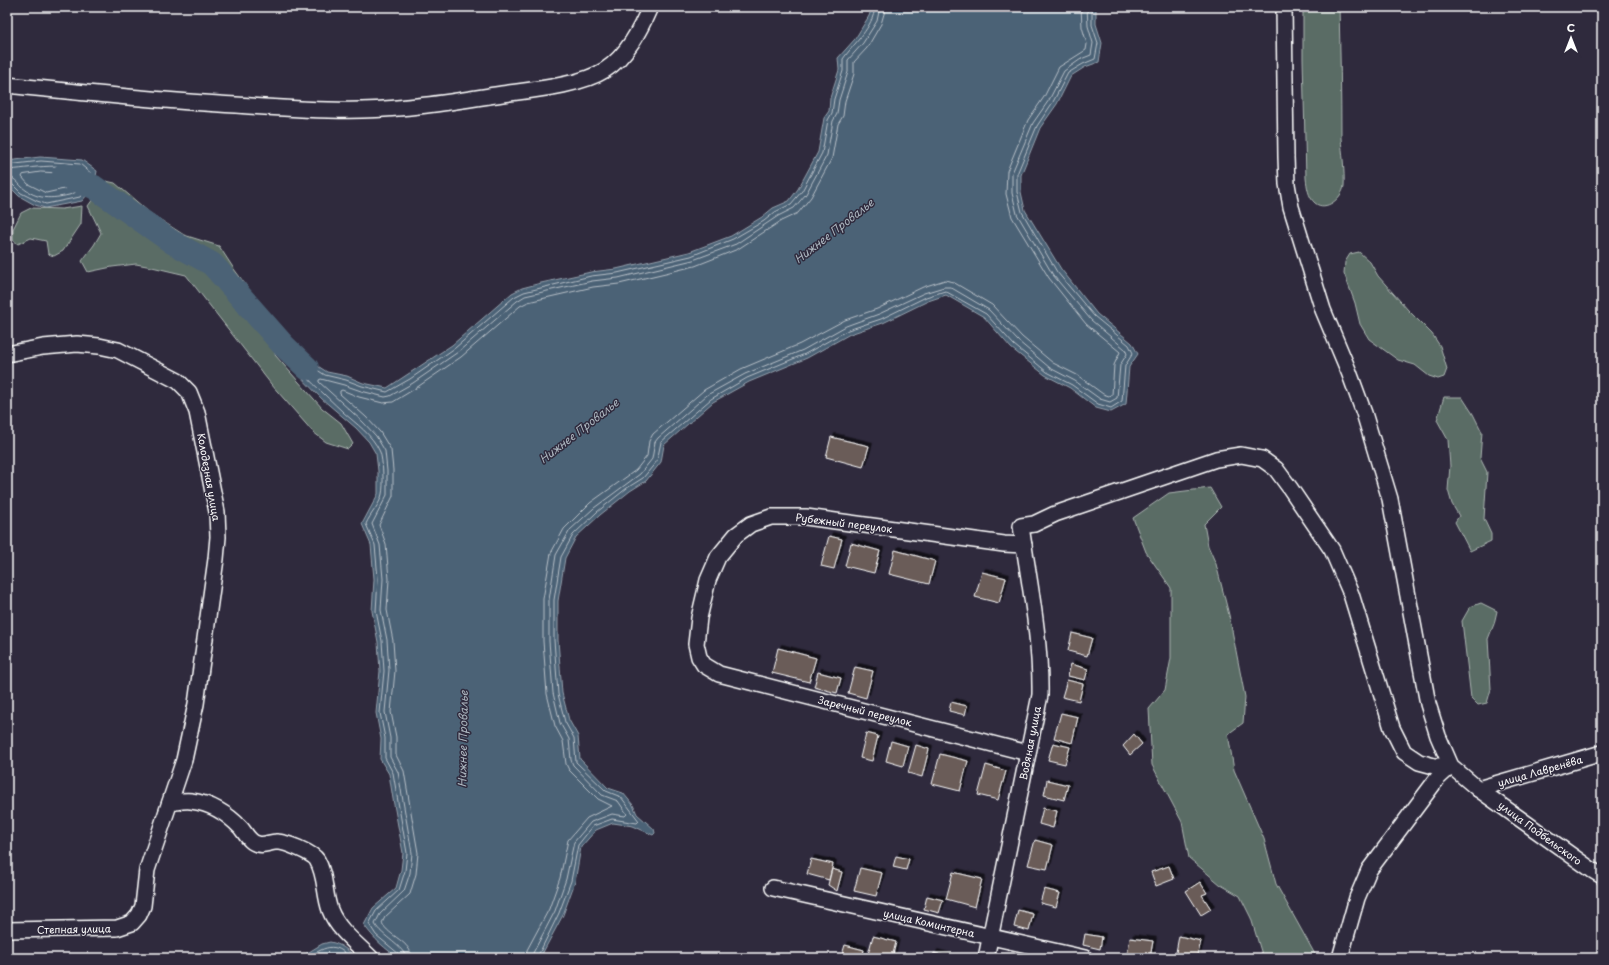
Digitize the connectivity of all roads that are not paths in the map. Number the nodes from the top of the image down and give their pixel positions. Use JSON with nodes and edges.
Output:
{"nodes":[{"id":1,"x":650,"y":7,"type":"edge"},
{"id":2,"x":1284,"y":7,"type":"edge"},
{"id":3,"x":7,"y":85,"type":"edge"},
{"id":4,"x":7,"y":354,"type":"edge"},
{"id":5,"x":1024,"y":545,"type":"junction"},
{"id":6,"x":704,"y":665,"type":"joint"},
{"id":7,"x":1028,"y":753,"type":"junction"},
{"id":8,"x":1602,"y":753,"type":"edge"},
{"id":9,"x":1451,"y":766,"type":"junction"},
{"id":10,"x":1478,"y":789,"type":"junction"},
{"id":11,"x":170,"y":803,"type":"junction"},
{"id":12,"x":1602,"y":876,"type":"edge"},
{"id":13,"x":773,"y":888,"type":"dead end"},
{"id":14,"x":7,"y":930,"type":"edge"},
{"id":15,"x":991,"y":937,"type":"junction"},
{"id":16,"x":371,"y":958,"type":"edge"},
{"id":17,"x":986,"y":958,"type":"edge"},
{"id":18,"x":1084,"y":958,"type":"edge"},
{"id":19,"x":1340,"y":958,"type":"edge"}],
"edges":[{"from":1,"to":3,"type":"street"},
{"from":2,"to":9,"type":"street"},
{"from":4,"to":11,"type":"street","name":"Колодезная улица"},
{"from":5,"to":6,"type":"street","name":"Рубежный переулок"},
{"from":5,"to":7,"type":"street","name":"Водяная улица"},
{"from":5,"to":9,"type":"street","name":"Водяная улица"},
{"from":6,"to":7,"type":"street","name":"Заречный переулок"},
{"from":7,"to":15,"type":"street","name":"Водяная улица"},
{"from":8,"to":10,"type":"street","name":"улица Лавренёва"},
{"from":9,"to":10,"type":"street","name":"улица Подбельского"},
{"from":9,"to":19,"type":"street"},
{"from":10,"to":12,"type":"street","name":"улица Подбельского"},
{"from":11,"to":14,"type":"street","name":"Степная улица"},
{"from":11,"to":16,"type":"street"},
{"from":13,"to":15,"type":"street","name":"улица Коминтерна"},
{"from":15,"to":17,"type":"street","name":"Водяная улица"},
{"from":15,"to":18,"type":"street","name":"улица Коминтерна"}]}
